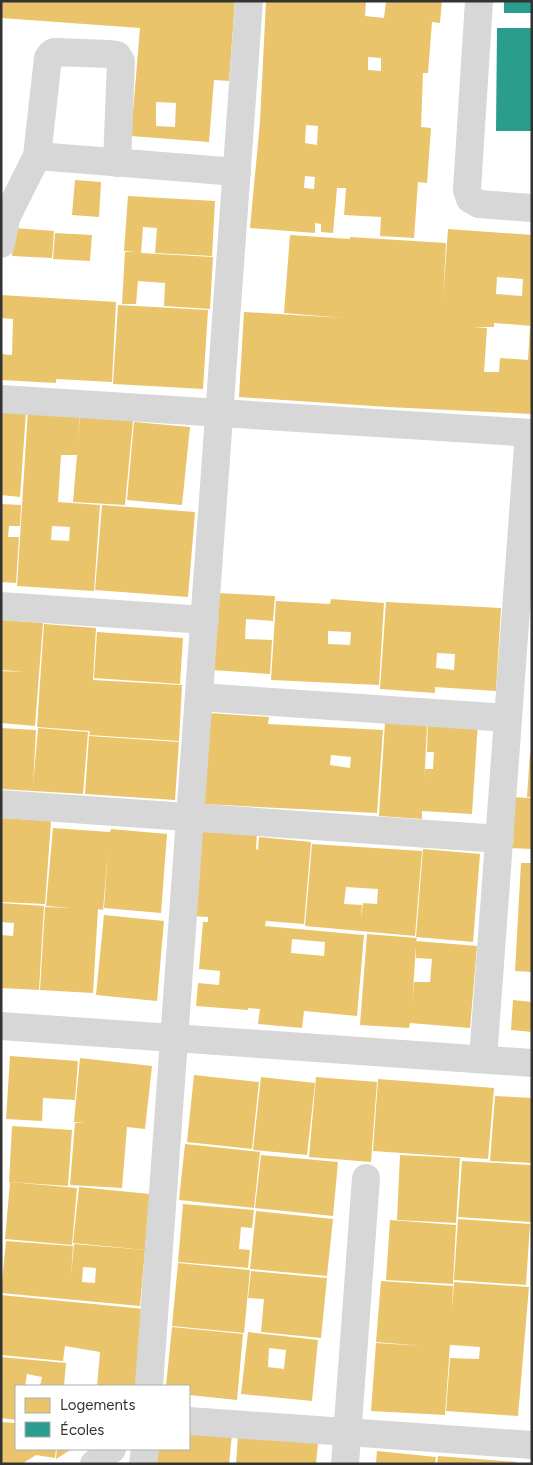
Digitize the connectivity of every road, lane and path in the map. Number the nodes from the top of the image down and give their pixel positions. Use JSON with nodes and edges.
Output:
{"nodes":[{"id":1,"x":250,"y":1,"type":"edge"},
{"id":2,"x":479,"y":1,"type":"edge"},
{"id":3,"x":38,"y":156,"type":"junction"},
{"id":4,"x":117,"y":163,"type":"junction"},
{"id":5,"x":237,"y":172,"type":"junction"},
{"id":6,"x":532,"y":208,"type":"edge"},
{"id":7,"x":1,"y":244,"type":"edge"},
{"id":8,"x":1,"y":399,"type":"edge"},
{"id":9,"x":219,"y":413,"type":"junction"},
{"id":10,"x":530,"y":433,"type":"edge"},
{"id":11,"x":1,"y":606,"type":"edge"},
{"id":12,"x":205,"y":620,"type":"junction"},
{"id":13,"x":199,"y":697,"type":"junction"},
{"id":14,"x":508,"y":718,"type":"junction"},
{"id":15,"x":1,"y":804,"type":"edge"},
{"id":16,"x":190,"y":818,"type":"junction"},
{"id":17,"x":500,"y":839,"type":"junction"},
{"id":18,"x":1,"y":1026,"type":"edge"},
{"id":19,"x":175,"y":1038,"type":"junction"},
{"id":20,"x":484,"y":1059,"type":"junction"},
{"id":21,"x":532,"y":1063,"type":"edge"},
{"id":22,"x":366,"y":1178,"type":"dead end"},
{"id":23,"x":149,"y":1385,"type":"edge"},
{"id":24,"x":190,"y":1421,"type":"edge"},
{"id":25,"x":348,"y":1432,"type":"junction"},
{"id":26,"x":532,"y":1445,"type":"edge"},
{"id":27,"x":111,"y":1450,"type":"edge"},
{"id":28,"x":145,"y":1450,"type":"edge"},
{"id":29,"x":94,"y":1464,"type":"edge"},
{"id":30,"x":144,"y":1464,"type":"edge"},
{"id":31,"x":345,"y":1464,"type":"edge"}],
"edges":[{"from":1,"to":5,"type":"street"},
{"from":2,"to":6,"type":"street"},
{"from":3,"to":4,"type":"street"},
{"from":3,"to":4,"type":"street"},
{"from":3,"to":7,"type":"street"},
{"from":4,"to":5,"type":"street"},
{"from":5,"to":9,"type":"street"},
{"from":8,"to":9,"type":"street"},
{"from":9,"to":10,"type":"street"},
{"from":9,"to":12,"type":"street"},
{"from":10,"to":14,"type":"street"},
{"from":11,"to":12,"type":"street"},
{"from":12,"to":13,"type":"street"},
{"from":13,"to":14,"type":"street"},
{"from":13,"to":16,"type":"street"},
{"from":14,"to":17,"type":"street"},
{"from":15,"to":16,"type":"street"},
{"from":16,"to":17,"type":"street"},
{"from":16,"to":19,"type":"street"},
{"from":17,"to":20,"type":"street"},
{"from":18,"to":19,"type":"street"},
{"from":19,"to":20,"type":"street"},
{"from":19,"to":23,"type":"street"},
{"from":20,"to":21,"type":"street"},
{"from":22,"to":25,"type":"street"},
{"from":24,"to":25,"type":"street"},
{"from":25,"to":26,"type":"street"},
{"from":25,"to":31,"type":"street"},
{"from":27,"to":29,"type":"street"},
{"from":28,"to":30,"type":"street"}]}
